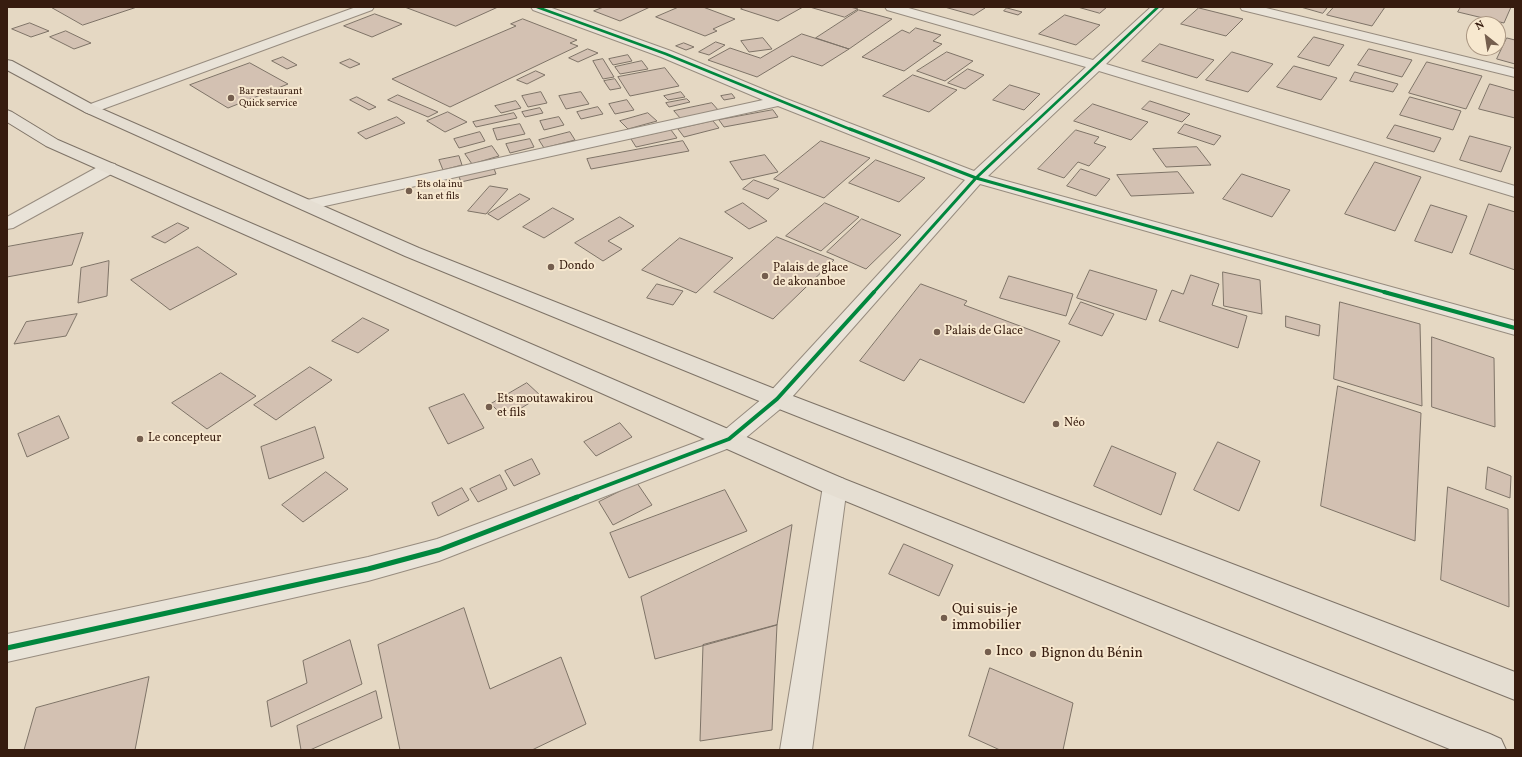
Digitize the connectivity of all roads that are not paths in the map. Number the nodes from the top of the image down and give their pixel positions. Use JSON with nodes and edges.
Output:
{"nodes":[{"id":1,"x":368,"y":7,"type":"edge"},
{"id":2,"x":537,"y":7,"type":"edge"},
{"id":3,"x":891,"y":7,"type":"edge"},
{"id":4,"x":1158,"y":7,"type":"edge"},
{"id":5,"x":1246,"y":7,"type":"edge"},
{"id":6,"x":7,"y":64,"type":"edge"},
{"id":7,"x":1095,"y":65,"type":"junction"},
{"id":8,"x":1515,"y":74,"type":"edge"},
{"id":9,"x":779,"y":101,"type":"junction"},
{"id":10,"x":90,"y":109,"type":"junction"},
{"id":11,"x":7,"y":115,"type":"edge"},
{"id":12,"x":109,"y":168,"type":"junction"},
{"id":13,"x":976,"y":178,"type":"junction"},
{"id":14,"x":1515,"y":192,"type":"edge"},
{"id":15,"x":307,"y":205,"type":"junction"},
{"id":16,"x":7,"y":224,"type":"edge"},
{"id":17,"x":1515,"y":328,"type":"edge"},
{"id":18,"x":778,"y":399,"type":"junction"},
{"id":19,"x":729,"y":439,"type":"junction"},
{"id":20,"x":835,"y":486,"type":"junction"},
{"id":21,"x":7,"y":648,"type":"edge"},
{"id":22,"x":1515,"y":686,"type":"edge"},
{"id":23,"x":796,"y":750,"type":"edge"},
{"id":24,"x":1490,"y":750,"type":"edge"}],
"edges":[{"from":1,"to":10,"type":"street"},
{"from":2,"to":9,"type":"street"},
{"from":3,"to":7,"type":"street"},
{"from":4,"to":7,"type":"street"},
{"from":5,"to":8,"type":"street"},
{"from":6,"to":10,"type":"highway"},
{"from":7,"to":13,"type":"street"},
{"from":7,"to":14,"type":"street"},
{"from":9,"to":13,"type":"street"},
{"from":9,"to":15,"type":"street"},
{"from":10,"to":15,"type":"highway"},
{"from":11,"to":12,"type":"highway"},
{"from":12,"to":16,"type":"street"},
{"from":12,"to":19,"type":"highway"},
{"from":13,"to":17,"type":"street"},
{"from":13,"to":18,"type":"street"},
{"from":15,"to":18,"type":"highway"},
{"from":18,"to":19,"type":"street"},
{"from":18,"to":22,"type":"highway"},
{"from":19,"to":20,"type":"highway"},
{"from":19,"to":21,"type":"street"},
{"from":20,"to":23,"type":"street"},
{"from":20,"to":24,"type":"highway"}]}
